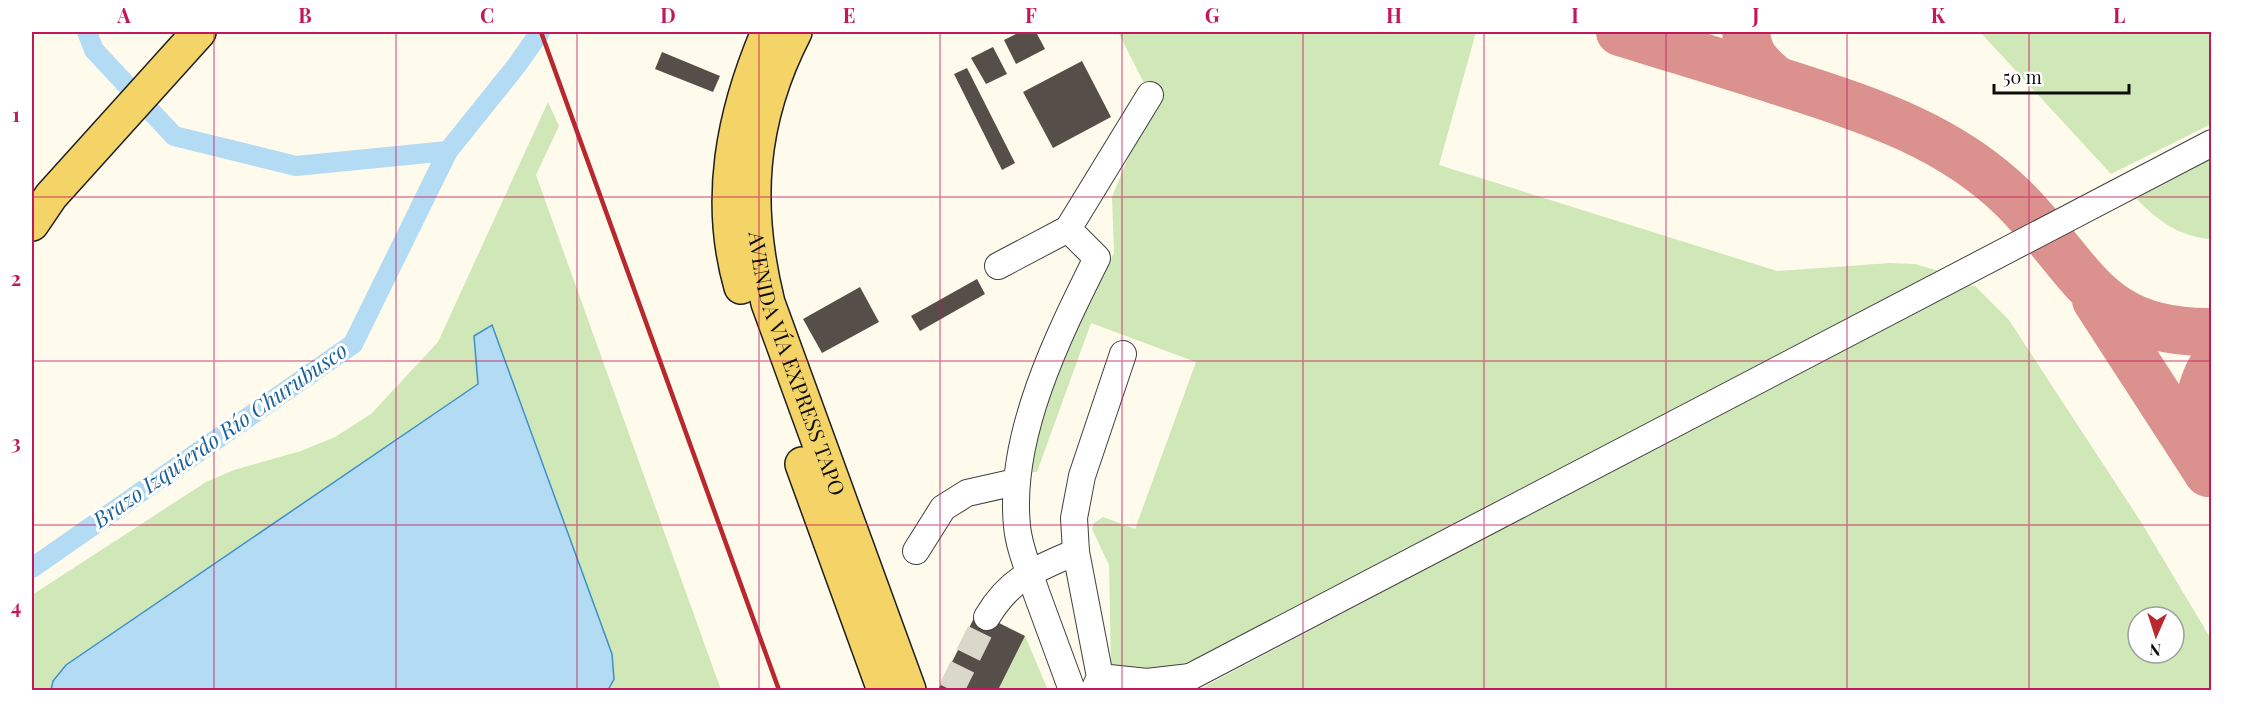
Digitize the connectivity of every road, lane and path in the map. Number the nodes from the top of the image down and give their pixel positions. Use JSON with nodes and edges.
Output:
{"nodes":[{"id":1,"x":199,"y":32,"type":"edge"},
{"id":2,"x":768,"y":32,"type":"edge"},
{"id":3,"x":795,"y":32,"type":"edge"},
{"id":4,"x":1150,"y":95,"type":"dead end"},
{"id":5,"x":2211,"y":143,"type":"edge"},
{"id":6,"x":32,"y":224,"type":"edge"},
{"id":7,"x":1068,"y":229,"type":"junction"},
{"id":8,"x":998,"y":266,"type":"dead end"},
{"id":9,"x":1123,"y":354,"type":"dead end"},
{"id":10,"x":1016,"y":482,"type":"junction"},
{"id":11,"x":916,"y":551,"type":"dead end"},
{"id":12,"x":1076,"y":552,"type":"junction"},
{"id":13,"x":1029,"y":573,"type":"junction"},
{"id":14,"x":987,"y":617,"type":"tunnel mouth"},
{"id":15,"x":1097,"y":684,"type":"edge"},
{"id":16,"x":1180,"y":684,"type":"edge"},
{"id":17,"x":884,"y":690,"type":"edge"},
{"id":18,"x":909,"y":690,"type":"edge"},
{"id":19,"x":1072,"y":690,"type":"edge"}],
"edges":[{"from":1,"to":6,"type":"main road"},
{"from":2,"to":17,"type":"main road","name":"AVENIDA VÍA EXPRESS TAPO"},
{"from":3,"to":18,"type":"main road","name":"AVENIDA VÍA EXPRESS TAPO"},
{"from":4,"to":7,"type":"lane"},
{"from":5,"to":16,"type":"lane"},
{"from":7,"to":8,"type":"lane"},
{"from":7,"to":10,"type":"lane"},
{"from":9,"to":12,"type":"lane"},
{"from":10,"to":11,"type":"lane"},
{"from":10,"to":13,"type":"lane"},
{"from":12,"to":13,"type":"lane"},
{"from":12,"to":15,"type":"lane"},
{"from":13,"to":14,"type":"lane"},
{"from":13,"to":19,"type":"lane"},
{"from":15,"to":16,"type":"lane"}]}
